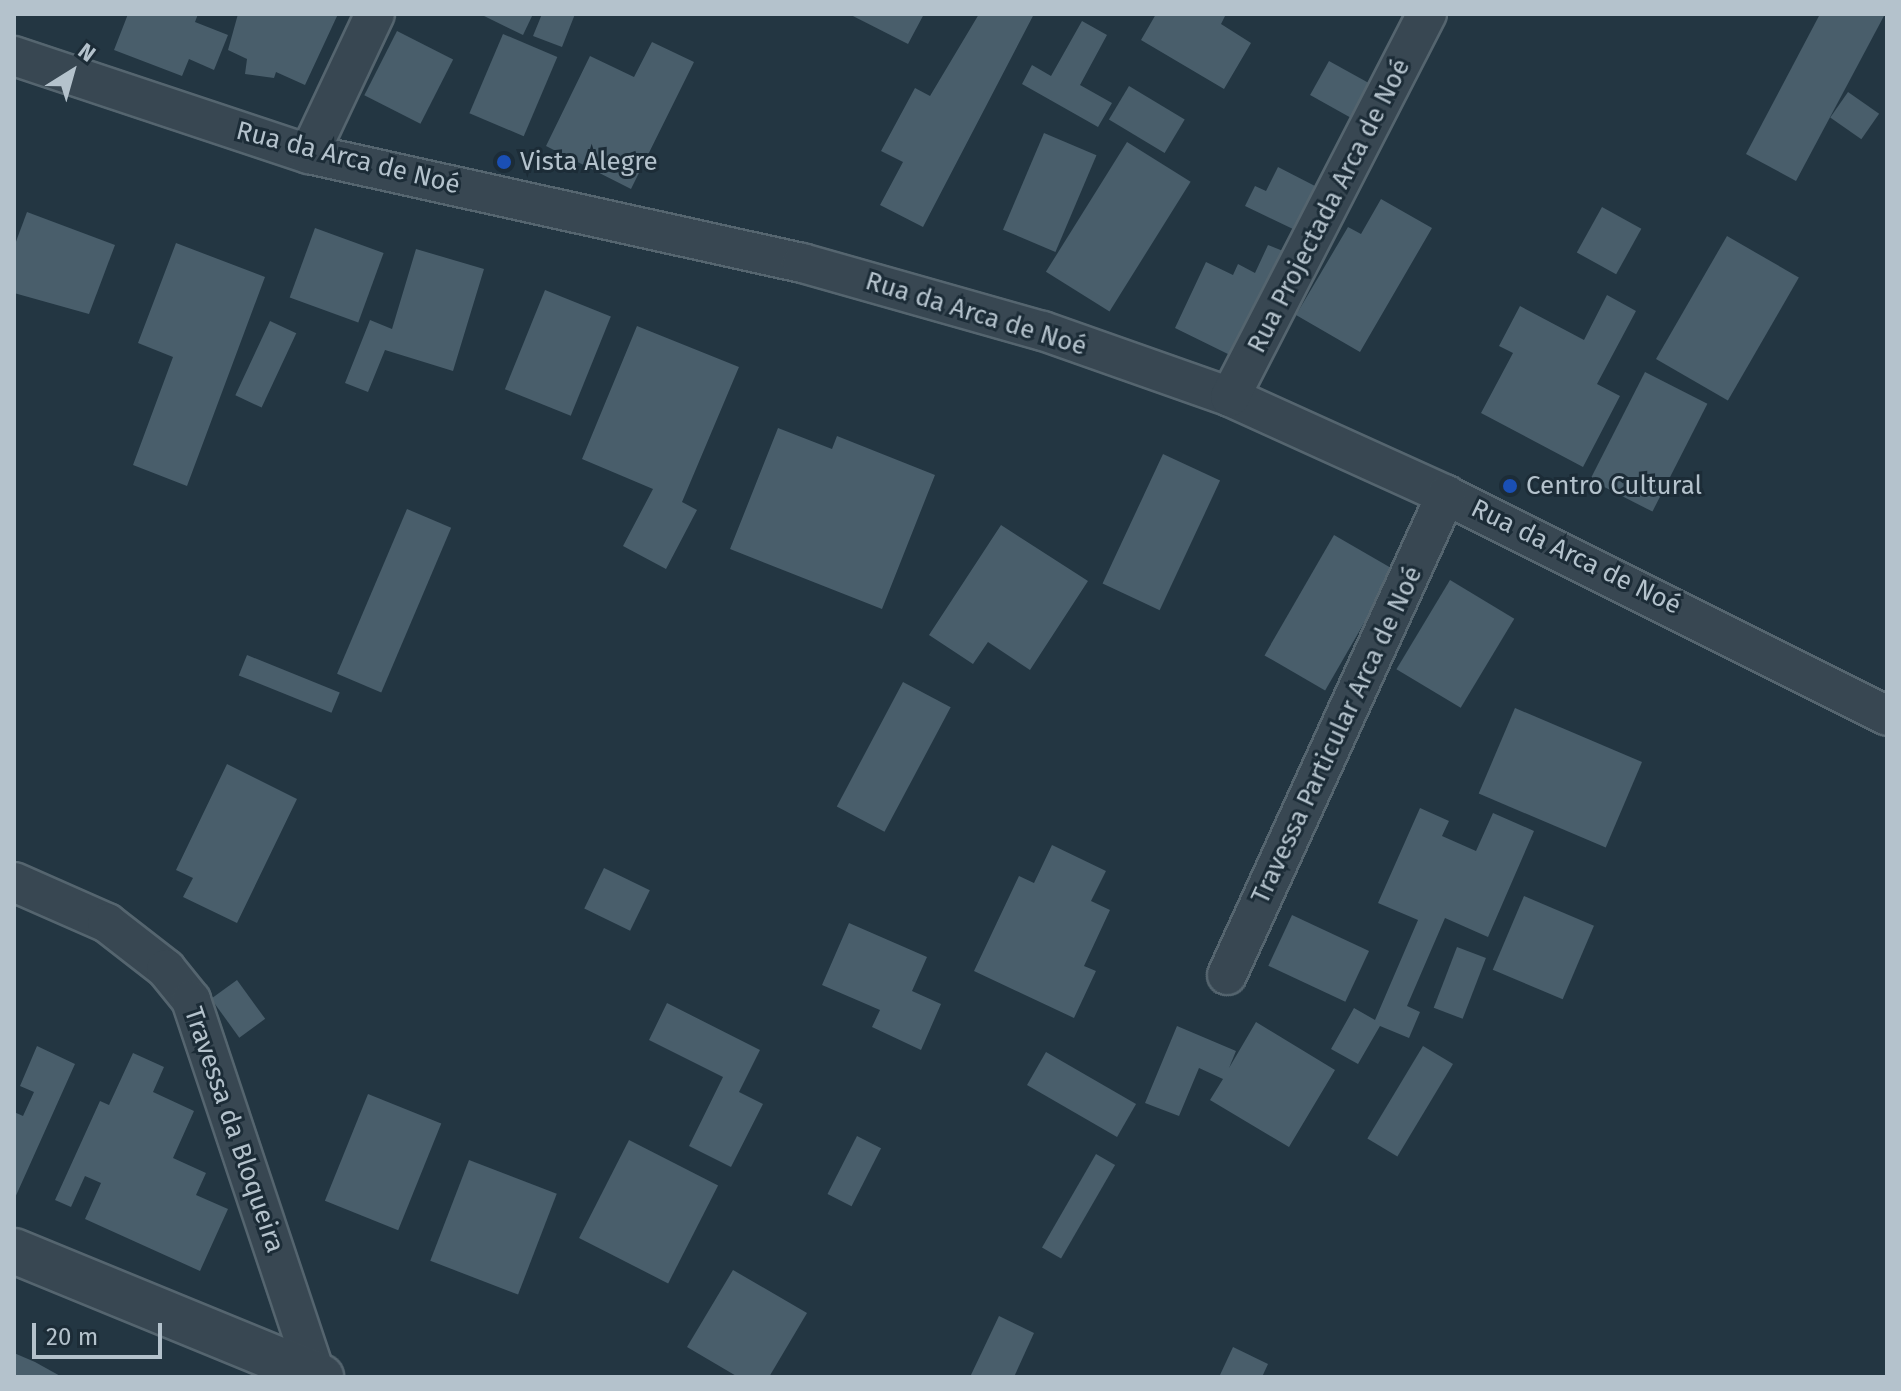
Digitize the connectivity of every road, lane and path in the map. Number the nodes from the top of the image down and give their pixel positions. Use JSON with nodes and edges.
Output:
{"nodes":[{"id":1,"x":375,"y":14,"type":"edge"},
{"id":2,"x":1427,"y":14,"type":"edge"},
{"id":3,"x":14,"y":56,"type":"edge"},
{"id":4,"x":309,"y":154,"type":"junction"},
{"id":5,"x":1230,"y":397,"type":"junction"},
{"id":6,"x":1446,"y":495,"type":"junction"},
{"id":7,"x":1887,"y":716,"type":"edge"},
{"id":8,"x":14,"y":882,"type":"edge"},
{"id":9,"x":1227,"y":975,"type":"dead end"},
{"id":10,"x":14,"y":1251,"type":"edge"},
{"id":11,"x":318,"y":1376,"type":"edge"}],
"edges":[{"from":1,"to":4,"type":"street"},
{"from":2,"to":5,"type":"street","name":"Rua Projectada Arca de Noé"},
{"from":3,"to":4,"type":"street","name":"Rua da Arca de Noé"},
{"from":4,"to":5,"type":"street","name":"Rua da Arca de Noé"},
{"from":5,"to":6,"type":"street","name":"Rua da Arca de Noé"},
{"from":6,"to":7,"type":"street","name":"Rua da Arca de Noé"},
{"from":6,"to":9,"type":"street","name":"Travessa Particular Arca de Noé"},
{"from":8,"to":11,"type":"street","name":"Travessa da Bloqueira"},
{"from":10,"to":11,"type":"street"}]}
